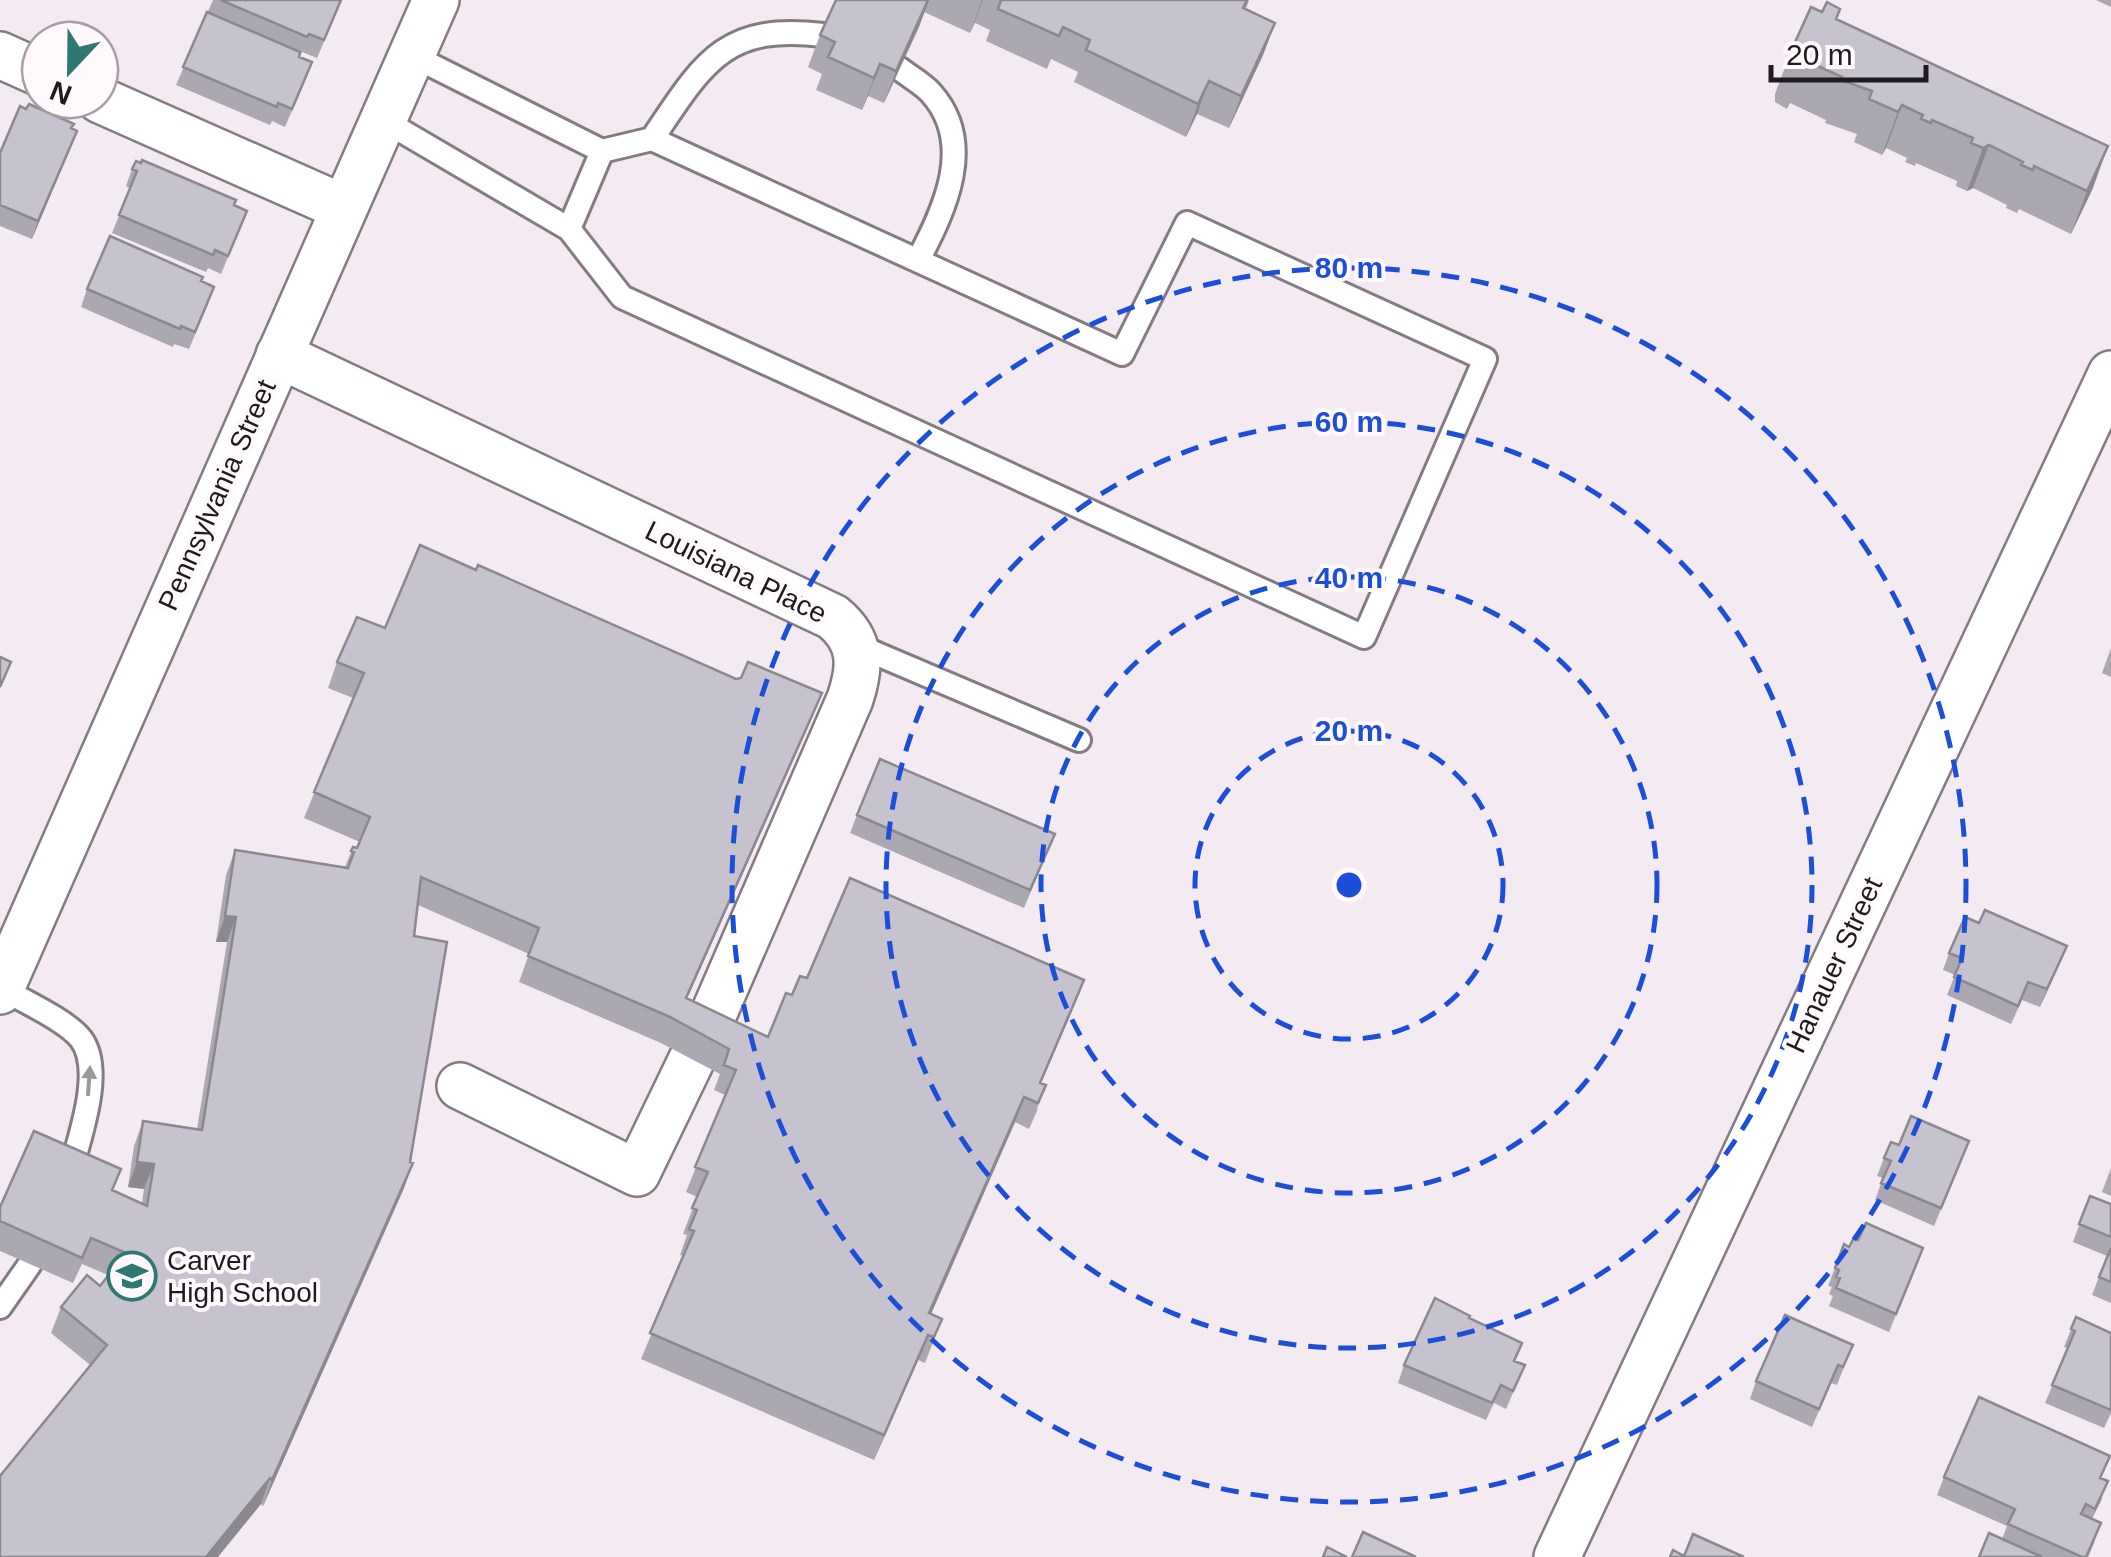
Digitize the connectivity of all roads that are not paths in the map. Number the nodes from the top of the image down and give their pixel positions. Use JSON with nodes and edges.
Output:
{"nodes":[{"id":1,"x":436,"y":0,"type":"edge"},
{"id":2,"x":823,"y":34,"type":"edge"},
{"id":3,"x":411,"y":56,"type":"junction"},
{"id":4,"x":900,"y":69,"type":"edge"},
{"id":5,"x":120,"y":109,"type":"edge"},
{"id":6,"x":383,"y":120,"type":"junction"},
{"id":7,"x":652,"y":139,"type":"junction"},
{"id":8,"x":602,"y":151,"type":"junction"},
{"id":9,"x":344,"y":208,"type":"junction"},
{"id":10,"x":569,"y":229,"type":"junction"},
{"id":11,"x":918,"y":260,"type":"junction"},
{"id":12,"x":279,"y":354,"type":"junction"},
{"id":13,"x":2111,"y":374,"type":"edge"},
{"id":14,"x":856,"y":645,"type":"junction"},
{"id":15,"x":1079,"y":740,"type":"dead end"},
{"id":16,"x":1,"y":989,"type":"edge"},
{"id":17,"x":460,"y":1086,"type":"dead end"},
{"id":18,"x":69,"y":1177,"type":"edge"},
{"id":19,"x":30,"y":1264,"type":"edge"},
{"id":20,"x":0,"y":1306,"type":"edge"},
{"id":21,"x":1557,"y":1557,"type":"edge"}],
"edges":[{"from":1,"to":3,"type":"street","name":"Pennsylvania Street"},
{"from":2,"to":7,"type":"lane"},
{"from":3,"to":6,"type":"street","name":"Pennsylvania Street"},
{"from":3,"to":8,"type":"lane"},
{"from":4,"to":11,"type":"lane"},
{"from":5,"to":9,"type":"street"},
{"from":6,"to":9,"type":"street","name":"Pennsylvania Street"},
{"from":6,"to":10,"type":"lane"},
{"from":7,"to":8,"type":"lane"},
{"from":7,"to":11,"type":"lane"},
{"from":8,"to":10,"type":"lane"},
{"from":9,"to":12,"type":"street","name":"Pennsylvania Street"},
{"from":10,"to":11,"type":"lane"},
{"from":12,"to":14,"type":"street","name":"Louisiana Place"},
{"from":12,"to":16,"type":"street","name":"Pennsylvania Street"},
{"from":13,"to":21,"type":"street","name":"Hanauer Street"},
{"from":14,"to":15,"type":"lane"},
{"from":14,"to":17,"type":"street","name":"Louisiana Place"},
{"from":18,"to":16,"type":"lane","one_way":true},
{"from":19,"to":20,"type":"lane"}]}
